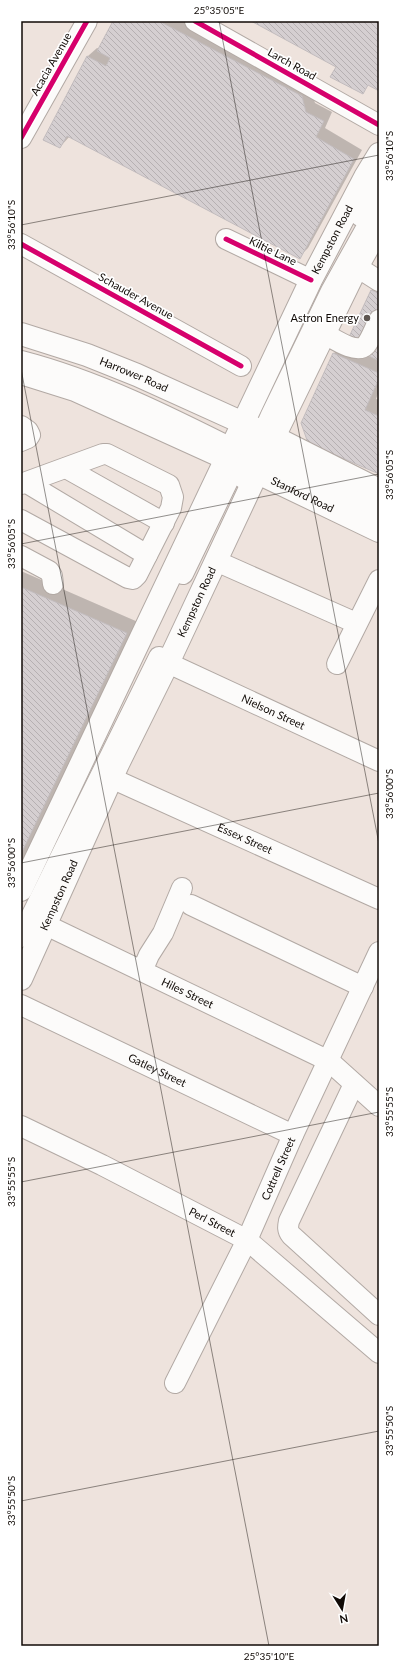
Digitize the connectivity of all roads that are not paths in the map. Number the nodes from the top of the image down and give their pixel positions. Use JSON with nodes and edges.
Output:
{"nodes":[{"id":1,"x":87,"y":21,"type":"edge"},
{"id":2,"x":195,"y":21,"type":"edge"},
{"id":3,"x":379,"y":125,"type":"edge"},
{"id":4,"x":22,"y":135,"type":"edge"},
{"id":5,"x":379,"y":154,"type":"edge"},
{"id":6,"x":379,"y":184,"type":"edge"},
{"id":7,"x":379,"y":204,"type":"edge"},
{"id":8,"x":377,"y":236,"type":"edge"},
{"id":9,"x":226,"y":239,"type":"dead end"},
{"id":10,"x":21,"y":244,"type":"edge"},
{"id":11,"x":357,"y":267,"type":"junction"},
{"id":12,"x":311,"y":280,"type":"junction"},
{"id":13,"x":379,"y":281,"type":"edge"},
{"id":14,"x":379,"y":320,"type":"edge"},
{"id":15,"x":21,"y":334,"type":"edge"},
{"id":16,"x":325,"y":334,"type":"junction"},
{"id":17,"x":21,"y":353,"type":"edge"},
{"id":18,"x":21,"y":361,"type":"edge"},
{"id":19,"x":241,"y":366,"type":"dead end"},
{"id":20,"x":21,"y":373,"type":"edge"},
{"id":21,"x":137,"y":375,"type":"junction"},
{"id":22,"x":259,"y":390,"type":"junction"},
{"id":23,"x":21,"y":426,"type":"edge"},
{"id":24,"x":21,"y":441,"type":"edge"},
{"id":25,"x":250,"y":449,"type":"junction"},
{"id":26,"x":66,"y":468,"type":"junction"},
{"id":27,"x":24,"y":484,"type":"edge"},
{"id":28,"x":379,"y":490,"type":"edge"},
{"id":29,"x":379,"y":501,"type":"edge"},
{"id":30,"x":379,"y":517,"type":"edge"},
{"id":31,"x":21,"y":520,"type":"edge"},
{"id":32,"x":164,"y":523,"type":"junction"},
{"id":33,"x":379,"y":531,"type":"edge"},
{"id":34,"x":147,"y":555,"type":"junction"},
{"id":35,"x":21,"y":556,"type":"edge"},
{"id":36,"x":216,"y":561,"type":"junction"},
{"id":37,"x":379,"y":580,"type":"edge"},
{"id":38,"x":52,"y":584,"type":"dead end"},
{"id":39,"x":356,"y":623,"type":"junction"},
{"id":40,"x":168,"y":663,"type":"junction"},
{"id":41,"x":337,"y":664,"type":"dead end"},
{"id":42,"x":379,"y":761,"type":"edge"},
{"id":43,"x":111,"y":778,"type":"junction"},
{"id":44,"x":21,"y":890,"type":"edge"},
{"id":45,"x":379,"y":899,"type":"edge"},
{"id":46,"x":21,"y":915,"type":"edge"},
{"id":47,"x":46,"y":925,"type":"junction"},
{"id":48,"x":21,"y":937,"type":"edge"},
{"id":49,"x":379,"y":952,"type":"edge"},
{"id":50,"x":142,"y":971,"type":"junction"},
{"id":51,"x":21,"y":979,"type":"edge"},
{"id":52,"x":363,"y":987,"type":"junction"},
{"id":53,"x":21,"y":1005,"type":"edge"},
{"id":54,"x":329,"y":1061,"type":"junction"},
{"id":55,"x":354,"y":1084,"type":"junction"},
{"id":56,"x":379,"y":1106,"type":"edge"},
{"id":57,"x":23,"y":1129,"type":"edge"},
{"id":58,"x":293,"y":1135,"type":"junction"},
{"id":59,"x":247,"y":1240,"type":"junction"},
{"id":60,"x":379,"y":1315,"type":"edge"},
{"id":61,"x":379,"y":1353,"type":"edge"},
{"id":62,"x":175,"y":1384,"type":"dead end"}],
"edges":[{"from":1,"to":4,"type":"street","name":"Acacia Avenue"},
{"from":2,"to":3,"type":"street","name":"Larch Road"},
{"from":5,"to":12,"type":"main road","name":"Kempston Road"},
{"from":6,"to":25,"type":"street"},
{"from":7,"to":25,"type":"street"},
{"from":8,"to":11,"type":"main road","name":"Kempston Road"},
{"from":9,"to":12,"type":"street","name":"Kiltie Lane"},
{"from":10,"to":19,"type":"street","name":"Schauder Avenue"},
{"from":11,"to":13,"type":"street"},
{"from":11,"to":16,"type":"main road","name":"Kempston Road"},
{"from":12,"to":22,"type":"main road","name":"Kempston Road"},
{"from":14,"to":16,"type":"street"},
{"from":15,"to":21,"type":"main road","name":"Harrower Road"},
{"from":16,"to":25,"type":"main road","name":"Kempston Road"},
{"from":17,"to":25,"type":"street"},
{"from":18,"to":25,"type":"street"},
{"from":20,"to":25,"type":"main road"},
{"from":21,"to":22,"type":"main road"},
{"from":21,"to":25,"type":"main road","name":"Harrower Road"},
{"from":22,"to":25,"type":"main road","name":"Kempston Road"},
{"from":23,"to":24,"type":"street"},
{"from":25,"to":28,"type":"main road"},
{"from":25,"to":29,"type":"street"},
{"from":25,"to":30,"type":"street"},
{"from":25,"to":33,"type":"main road","name":"Stanford Road"},
{"from":25,"to":36,"type":"main road","name":"Kempston Road"},
{"from":25,"to":44,"type":"main road","name":"Kempston Road"},
{"from":25,"to":46,"type":"street"},
{"from":25,"to":48,"type":"street"},
{"from":26,"to":27,"type":"street"},
{"from":26,"to":32,"type":"street"},
{"from":26,"to":32,"type":"street"},
{"from":27,"to":34,"type":"street"},
{"from":31,"to":34,"type":"street"},
{"from":32,"to":34,"type":"street"},
{"from":35,"to":38,"type":"street"},
{"from":36,"to":39,"type":"street"},
{"from":36,"to":40,"type":"main road","name":"Kempston Road"},
{"from":37,"to":39,"type":"street"},
{"from":39,"to":41,"type":"street"},
{"from":40,"to":42,"type":"street","name":"Nielson Street"},
{"from":40,"to":43,"type":"main road","name":"Kempston Road"},
{"from":43,"to":45,"type":"street","name":"Essex Street"},
{"from":43,"to":47,"type":"main road","name":"Kempston Road"},
{"from":47,"to":50,"type":"street","name":"Hiles Street"},
{"from":47,"to":51,"type":"main road","name":"Kempston Road"},
{"from":49,"to":52,"type":"street","name":"Cottrell Street"},
{"from":50,"to":52,"type":"street"},
{"from":50,"to":54,"type":"street","name":"Hiles Street"},
{"from":52,"to":54,"type":"street","name":"Cottrell Street"},
{"from":53,"to":58,"type":"street","name":"Gatley Street"},
{"from":54,"to":55,"type":"street","name":"Hiles Street"},
{"from":54,"to":58,"type":"street","name":"Cottrell Street"},
{"from":55,"to":56,"type":"street","name":"Hiles Street"},
{"from":55,"to":60,"type":"street"},
{"from":57,"to":59,"type":"street","name":"Perl Street"},
{"from":58,"to":59,"type":"street","name":"Cottrell Street"},
{"from":59,"to":61,"type":"street","name":"Perl Street"},
{"from":59,"to":62,"type":"street","name":"Cottrell Street"}]}
